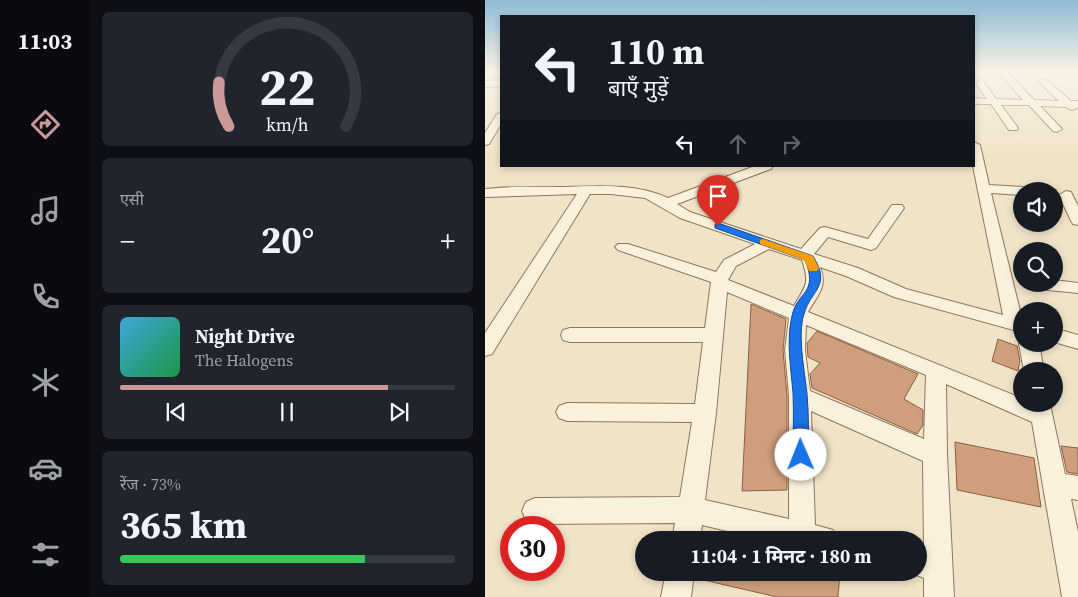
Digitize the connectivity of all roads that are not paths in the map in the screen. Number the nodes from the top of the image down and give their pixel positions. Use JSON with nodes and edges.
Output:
{"nodes":[{"id":1,"x":975,"y":101,"type":"edge"},
{"id":2,"x":1031,"y":101,"type":"edge"},
{"id":3,"x":993,"y":102,"type":"junction"},
{"id":4,"x":1033,"y":103,"type":"junction"},
{"id":5,"x":1074,"y":104,"type":"edge"},
{"id":6,"x":1078,"y":113,"type":"edge"},
{"id":7,"x":499,"y":114,"type":"edge"},
{"id":8,"x":1013,"y":128,"type":"dead end"},
{"id":9,"x":1057,"y":130,"type":"dead end"},
{"id":10,"x":486,"y":138,"type":"edge"},
{"id":11,"x":975,"y":150,"type":"edge"},
{"id":12,"x":764,"y":167,"type":"edge"},
{"id":13,"x":983,"y":188,"type":"junction"},
{"id":14,"x":586,"y":190,"type":"junction"},
{"id":15,"x":1013,"y":190,"type":"edge"},
{"id":16,"x":485,"y":193,"type":"edge"},
{"id":17,"x":1066,"y":195,"type":"edge"},
{"id":18,"x":667,"y":203,"type":"junction"},
{"id":19,"x":897,"y":208,"type":"dead end"},
{"id":20,"x":1078,"y":222,"type":"edge"},
{"id":21,"x":768,"y":243,"type":"junction"},
{"id":22,"x":623,"y":247,"type":"dead end"},
{"id":23,"x":806,"y":257,"type":"junction"},
{"id":24,"x":1004,"y":280,"type":"junction"},
{"id":25,"x":720,"y":281,"type":"junction"},
{"id":26,"x":1013,"y":281,"type":"edge"},
{"id":27,"x":1063,"y":286,"type":"edge"},
{"id":28,"x":1078,"y":288,"type":"edge"},
{"id":29,"x":1013,"y":311,"type":"edge"},
{"id":30,"x":798,"y":314,"type":"junction"},
{"id":31,"x":1013,"y":324,"type":"edge"},
{"id":32,"x":570,"y":335,"type":"dead end"},
{"id":33,"x":713,"y":335,"type":"junction"},
{"id":34,"x":1063,"y":338,"type":"edge"},
{"id":35,"x":1078,"y":342,"type":"edge"},
{"id":36,"x":485,"y":349,"type":"edge"},
{"id":37,"x":936,"y":371,"type":"junction"},
{"id":38,"x":800,"y":396,"type":"junction"},
{"id":39,"x":1013,"y":400,"type":"edge"},
{"id":40,"x":567,"y":412,"type":"dead end"},
{"id":41,"x":1041,"y":412,"type":"edge"},
{"id":42,"x":705,"y":413,"type":"junction"},
{"id":43,"x":935,"y":455,"type":"junction"},
{"id":44,"x":1067,"y":486,"type":"edge"},
{"id":45,"x":691,"y":510,"type":"junction"},
{"id":46,"x":535,"y":511,"type":"dead end"},
{"id":47,"x":688,"y":531,"type":"edge"},
{"id":48,"x":782,"y":531,"type":"edge"},
{"id":49,"x":812,"y":531,"type":"edge"},
{"id":50,"x":929,"y":566,"type":"edge"},
{"id":51,"x":679,"y":581,"type":"edge"},
{"id":52,"x":676,"y":597,"type":"edge"},
{"id":53,"x":939,"y":597,"type":"edge"},
{"id":54,"x":1077,"y":597,"type":"edge"}],
"edges":[{"from":1,"to":3,"type":"street"},
{"from":2,"to":4,"type":"street"},
{"from":3,"to":4,"type":"street"},
{"from":3,"to":8,"type":"street"},
{"from":4,"to":5,"type":"street"},
{"from":4,"to":9,"type":"street"},
{"from":5,"to":6,"type":"street"},
{"from":7,"to":10,"type":"street"},
{"from":11,"to":13,"type":"street"},
{"from":12,"to":18,"type":"street"},
{"from":13,"to":15,"type":"street"},
{"from":13,"to":24,"type":"street"},
{"from":14,"to":16,"type":"street"},
{"from":14,"to":18,"type":"street"},
{"from":14,"to":36,"type":"street"},
{"from":17,"to":20,"type":"street"},
{"from":18,"to":21,"type":"street"},
{"from":19,"to":23,"type":"street"},
{"from":21,"to":23,"type":"street"},
{"from":21,"to":25,"type":"street"},
{"from":22,"to":25,"type":"street"},
{"from":23,"to":30,"type":"street"},
{"from":23,"to":31,"type":"street"},
{"from":24,"to":26,"type":"street"},
{"from":24,"to":29,"type":"street"},
{"from":25,"to":30,"type":"street"},
{"from":25,"to":33,"type":"street"},
{"from":27,"to":28,"type":"street"},
{"from":30,"to":37,"type":"street"},
{"from":30,"to":38,"type":"street"},
{"from":32,"to":33,"type":"street"},
{"from":33,"to":42,"type":"street"},
{"from":34,"to":35,"type":"street"},
{"from":37,"to":39,"type":"street"},
{"from":37,"to":43,"type":"street"},
{"from":38,"to":43,"type":"street"},
{"from":38,"to":49,"type":"street"},
{"from":40,"to":42,"type":"street"},
{"from":41,"to":44,"type":"street"},
{"from":42,"to":45,"type":"street"},
{"from":43,"to":50,"type":"street"},
{"from":44,"to":54,"type":"street"},
{"from":45,"to":46,"type":"street"},
{"from":45,"to":47,"type":"street"},
{"from":45,"to":48,"type":"street"},
{"from":50,"to":53,"type":"street"},
{"from":51,"to":52,"type":"street"}]}
